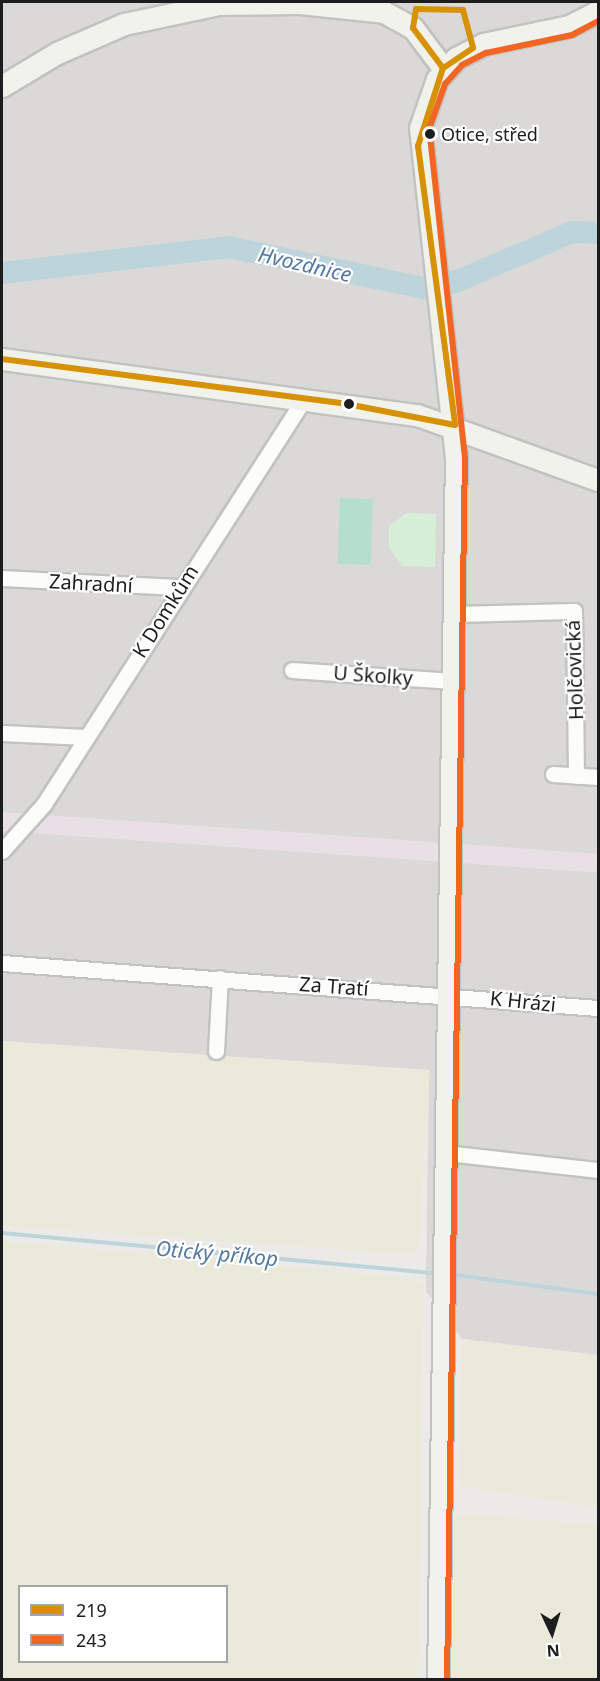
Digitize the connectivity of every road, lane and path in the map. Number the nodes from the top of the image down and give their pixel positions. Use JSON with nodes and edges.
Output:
{"nodes":[{"id":1,"x":219,"y":3,"type":"edge"},
{"id":2,"x":596,"y":16,"type":"edge"},
{"id":3,"x":443,"y":68,"type":"junction"},
{"id":4,"x":2,"y":86,"type":"edge"},
{"id":5,"x":2,"y":359,"type":"edge"},
{"id":6,"x":304,"y":399,"type":"junction"},
{"id":7,"x":455,"y":425,"type":"junction"},
{"id":8,"x":598,"y":480,"type":"edge"},
{"id":9,"x":2,"y":578,"type":"edge"},
{"id":10,"x":180,"y":587,"type":"junction"},
{"id":11,"x":453,"y":614,"type":"junction"},
{"id":12,"x":292,"y":669,"type":"dead end"},
{"id":13,"x":453,"y":681,"type":"junction"},
{"id":14,"x":2,"y":733,"type":"edge"},
{"id":15,"x":86,"y":736,"type":"junction"},
{"id":16,"x":553,"y":774,"type":"dead end"},
{"id":17,"x":576,"y":776,"type":"junction"},
{"id":18,"x":598,"y":777,"type":"edge"},
{"id":19,"x":2,"y":850,"type":"edge"},
{"id":20,"x":2,"y":963,"type":"edge"},
{"id":21,"x":220,"y":978,"type":"junction"},
{"id":22,"x":448,"y":993,"type":"junction"},
{"id":23,"x":598,"y":1008,"type":"edge"},
{"id":24,"x":216,"y":1051,"type":"dead end"},
{"id":25,"x":446,"y":1153,"type":"junction"},
{"id":26,"x":598,"y":1170,"type":"edge"},
{"id":27,"x":438,"y":1680,"type":"edge"}],
"edges":[{"from":1,"to":3,"type":"main road"},
{"from":1,"to":4,"type":"main road"},
{"from":2,"to":3,"type":"main road"},
{"from":3,"to":7,"type":"main road"},
{"from":5,"to":6,"type":"main road"},
{"from":6,"to":7,"type":"main road"},
{"from":6,"to":10,"type":"street","name":"K Domkům"},
{"from":7,"to":8,"type":"main road"},
{"from":7,"to":11,"type":"main road"},
{"from":9,"to":10,"type":"street","name":"Zahradní"},
{"from":10,"to":15,"type":"street","name":"K Domkům"},
{"from":11,"to":13,"type":"main road"},
{"from":11,"to":17,"type":"street","name":"Holčovická"},
{"from":12,"to":13,"type":"street","name":"U Školky"},
{"from":13,"to":22,"type":"main road"},
{"from":14,"to":15,"type":"street"},
{"from":15,"to":19,"type":"street","name":"K Domkům"},
{"from":16,"to":17,"type":"street"},
{"from":17,"to":18,"type":"street"},
{"from":20,"to":21,"type":"street","name":"Za Tratí"},
{"from":21,"to":22,"type":"street","name":"Za Tratí"},
{"from":21,"to":24,"type":"street"},
{"from":22,"to":23,"type":"street","name":"K Hrázi"},
{"from":22,"to":25,"type":"main road"},
{"from":25,"to":26,"type":"street"},
{"from":25,"to":27,"type":"main road"}]}
